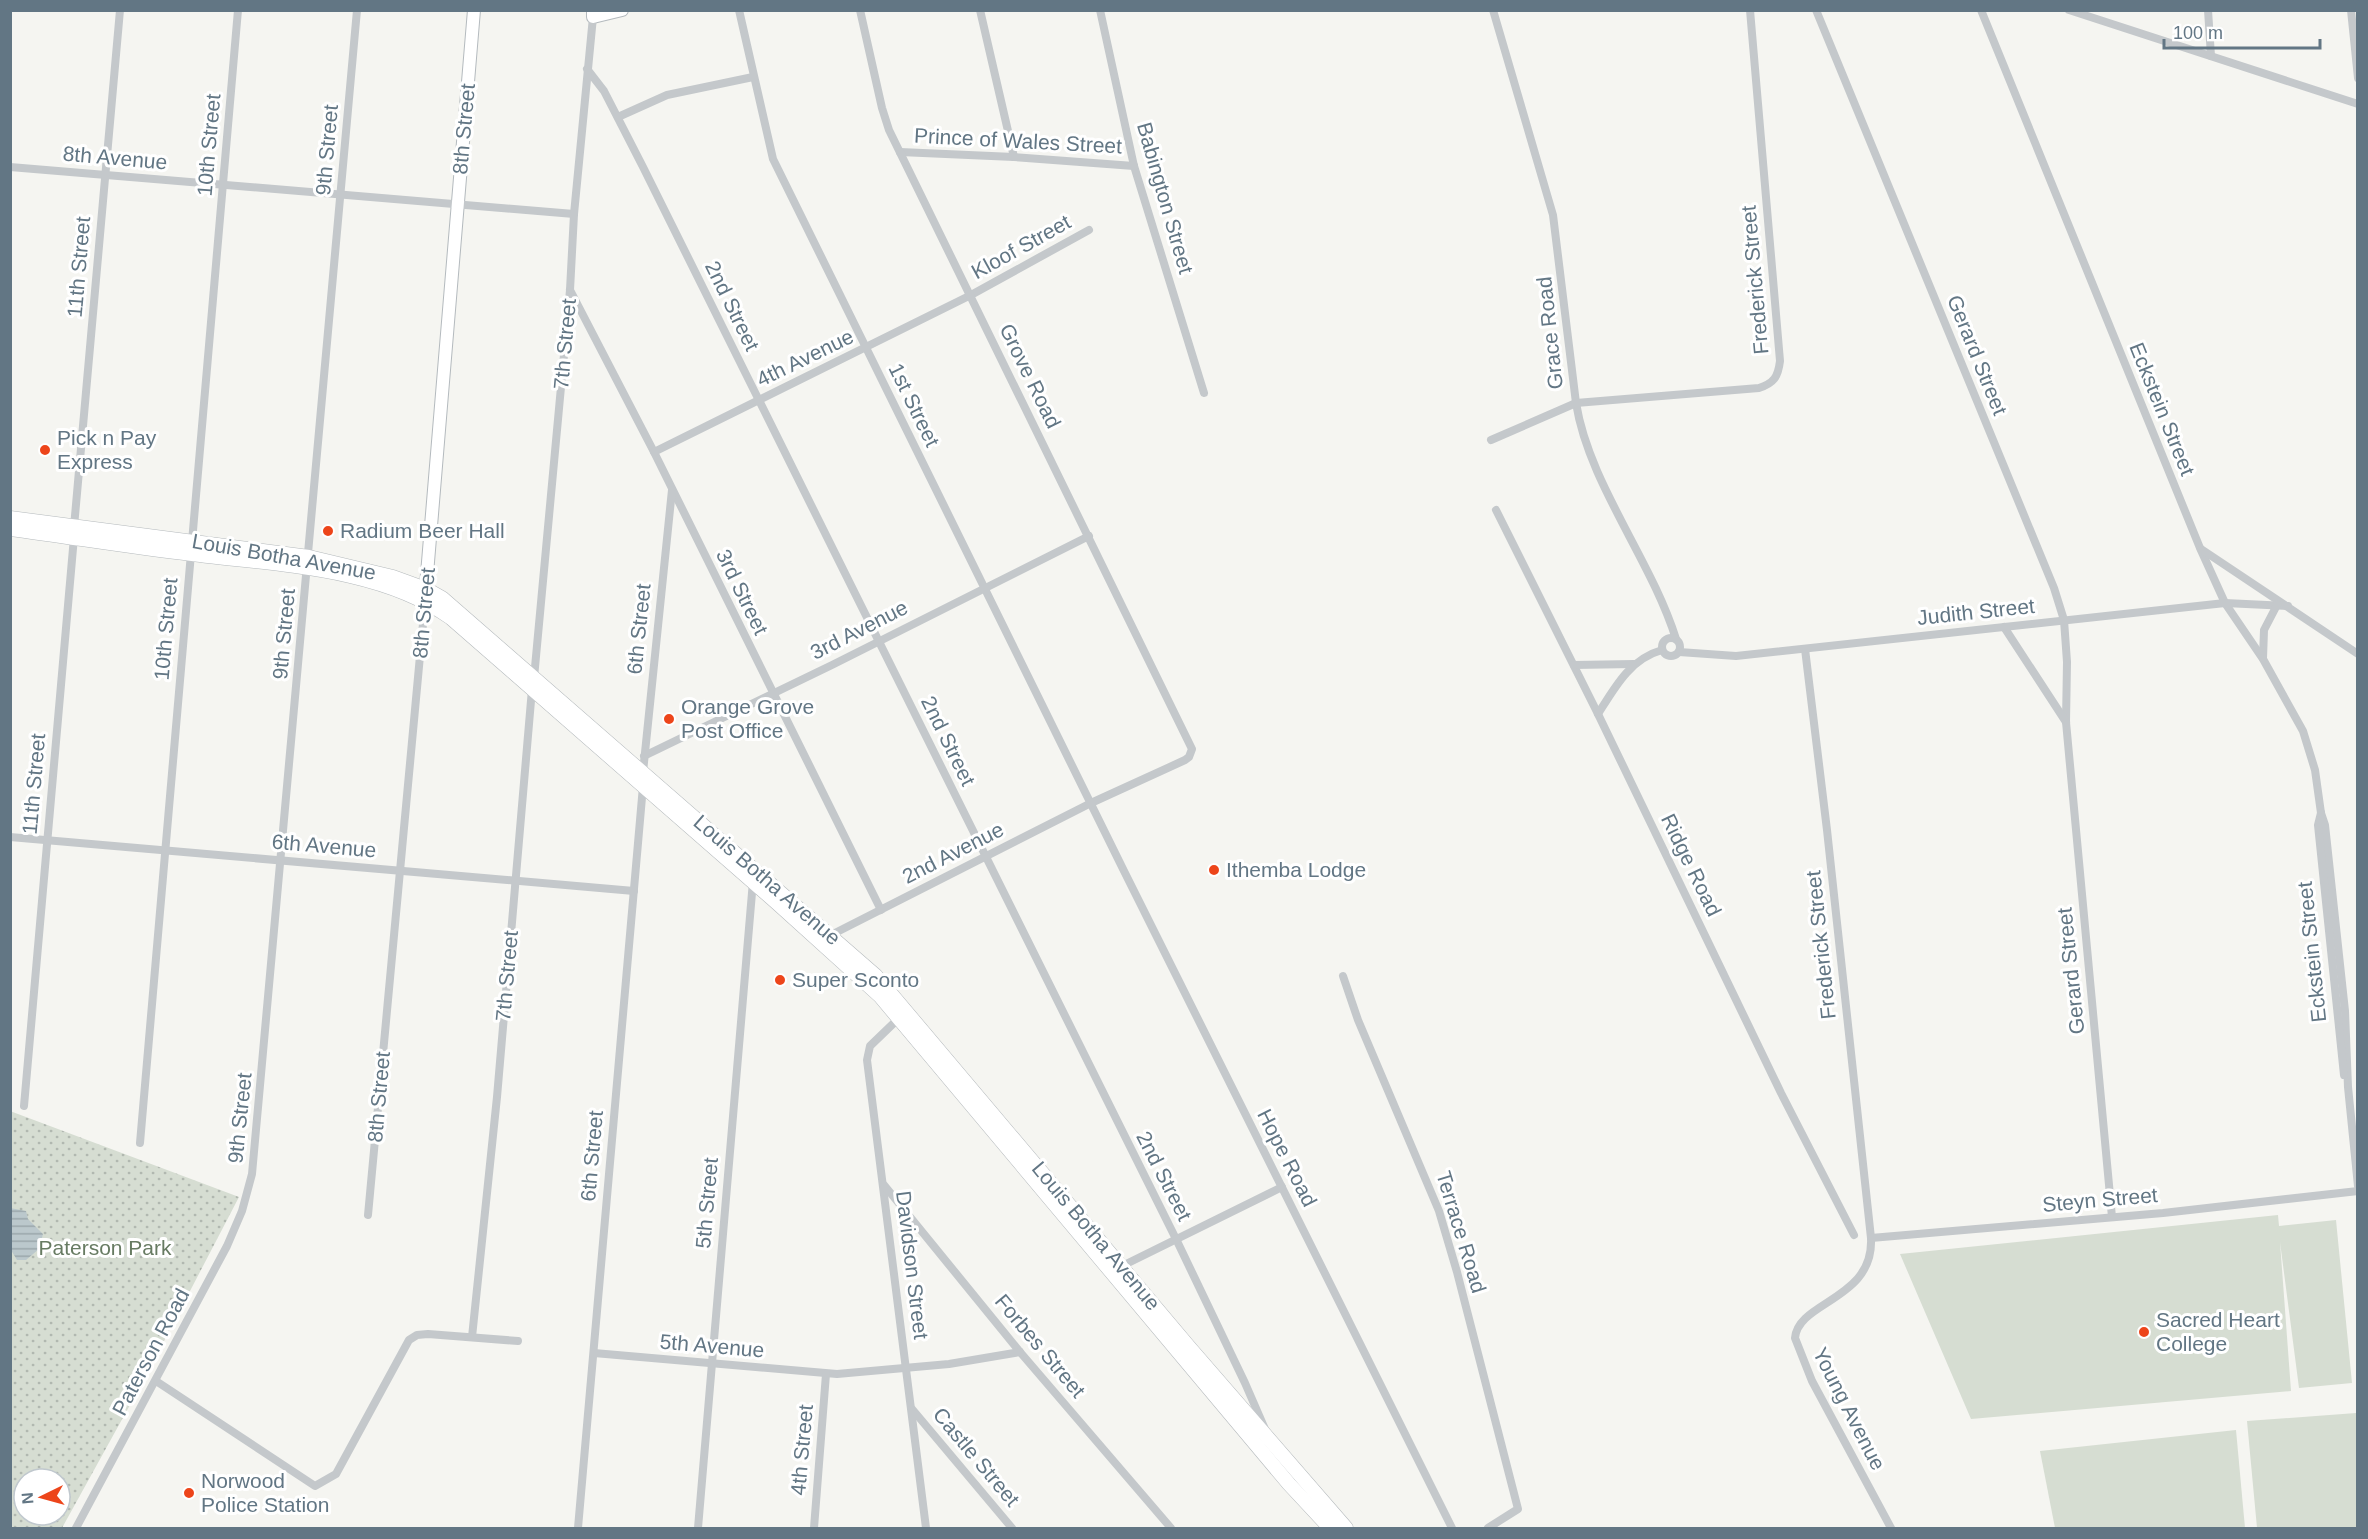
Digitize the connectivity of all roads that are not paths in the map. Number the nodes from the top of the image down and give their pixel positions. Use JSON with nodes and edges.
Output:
{"nodes":[{"id":1,"x":120,"y":10,"type":"edge"},
{"id":2,"x":238,"y":10,"type":"edge"},
{"id":3,"x":357,"y":10,"type":"edge"},
{"id":4,"x":474,"y":10,"type":"edge"},
{"id":5,"x":622,"y":10,"type":"edge"},
{"id":6,"x":739,"y":10,"type":"edge"},
{"id":7,"x":860,"y":10,"type":"edge"},
{"id":8,"x":980,"y":10,"type":"edge"},
{"id":9,"x":1100,"y":10,"type":"edge"},
{"id":10,"x":1493,"y":10,"type":"edge"},
{"id":11,"x":1749,"y":10,"type":"edge"},
{"id":12,"x":1816,"y":10,"type":"edge"},
{"id":13,"x":1981,"y":10,"type":"edge"},
{"id":14,"x":2068,"y":10,"type":"edge"},
{"id":15,"x":2208,"y":10,"type":"edge"},
{"id":16,"x":2350,"y":10,"type":"edge"},
{"id":17,"x":593,"y":14,"type":"edge"},
{"id":18,"x":2211,"y":56,"type":"junction"},
{"id":19,"x":587,"y":69,"type":"junction"},
{"id":20,"x":753,"y":77,"type":"junction"},
{"id":21,"x":2358,"y":78,"type":"edge"},
{"id":22,"x":2358,"y":104,"type":"edge"},
{"id":23,"x":618,"y":117,"type":"junction"},
{"id":24,"x":900,"y":152,"type":"junction"},
{"id":25,"x":1014,"y":157,"type":"junction"},
{"id":26,"x":1134,"y":166,"type":"junction"},
{"id":27,"x":10,"y":167,"type":"edge"},
{"id":28,"x":106,"y":175,"type":"junction"},
{"id":29,"x":223,"y":186,"type":"junction"},
{"id":30,"x":342,"y":195,"type":"junction"},
{"id":31,"x":458,"y":205,"type":"junction"},
{"id":32,"x":574,"y":214,"type":"junction"},
{"id":33,"x":1089,"y":230,"type":"dead end"},
{"id":34,"x":570,"y":290,"type":"junction"},
{"id":35,"x":971,"y":295,"type":"junction"},
{"id":36,"x":866,"y":348,"type":"junction"},
{"id":37,"x":1203,"y":393,"type":"dead end"},
{"id":38,"x":759,"y":400,"type":"junction"},
{"id":39,"x":1576,"y":402,"type":"junction"},
{"id":40,"x":1491,"y":440,"type":"dead end"},
{"id":41,"x":654,"y":452,"type":"junction"},
{"id":42,"x":672,"y":490,"type":"junction"},
{"id":43,"x":1496,"y":510,"type":"dead end"},
{"id":44,"x":10,"y":518,"type":"edge"},
{"id":45,"x":10,"y":529,"type":"edge"},
{"id":46,"x":74,"y":532,"type":"junction"},
{"id":47,"x":1089,"y":536,"type":"junction"},
{"id":48,"x":191,"y":547,"type":"junction"},
{"id":49,"x":2200,"y":548,"type":"junction"},
{"id":50,"x":308,"y":563,"type":"junction"},
{"id":51,"x":984,"y":587,"type":"junction"},
{"id":52,"x":425,"y":595,"type":"junction"},
{"id":53,"x":2225,"y":603,"type":"junction"},
{"id":54,"x":2277,"y":605,"type":"junction"},
{"id":55,"x":2288,"y":606,"type":"junction"},
{"id":56,"x":2064,"y":620,"type":"junction"},
{"id":57,"x":2004,"y":627,"type":"junction"},
{"id":58,"x":1676,"y":639,"type":"junction"},
{"id":59,"x":878,"y":641,"type":"junction"},
{"id":60,"x":1805,"y":649,"type":"junction"},
{"id":61,"x":1662,"y":650,"type":"junction"},
{"id":62,"x":1679,"y":652,"type":"junction"},
{"id":63,"x":2358,"y":654,"type":"edge"},
{"id":64,"x":2263,"y":659,"type":"junction"},
{"id":65,"x":1634,"y":664,"type":"junction"},
{"id":66,"x":1574,"y":665,"type":"junction"},
{"id":67,"x":533,"y":684,"type":"junction"},
{"id":68,"x":773,"y":693,"type":"junction"},
{"id":69,"x":1598,"y":714,"type":"junction"},
{"id":70,"x":2066,"y":722,"type":"junction"},
{"id":71,"x":1192,"y":749,"type":"joint"},
{"id":72,"x":644,"y":756,"type":"junction"},
{"id":73,"x":643,"y":779,"type":"junction"},
{"id":74,"x":1091,"y":803,"type":"junction"},
{"id":75,"x":10,"y":837,"type":"edge"},
{"id":76,"x":47,"y":840,"type":"junction"},
{"id":77,"x":164,"y":850,"type":"junction"},
{"id":78,"x":985,"y":856,"type":"junction"},
{"id":79,"x":281,"y":861,"type":"junction"},
{"id":80,"x":400,"y":871,"type":"junction"},
{"id":81,"x":515,"y":881,"type":"junction"},
{"id":82,"x":753,"y":882,"type":"junction"},
{"id":83,"x":634,"y":891,"type":"junction"},
{"id":84,"x":881,"y":910,"type":"junction"},
{"id":85,"x":831,"y":935,"type":"junction"},
{"id":86,"x":1343,"y":976,"type":"dead end"},
{"id":87,"x":899,"y":1018,"type":"junction"},
{"id":88,"x":24,"y":1106,"type":"dead end"},
{"id":89,"x":140,"y":1143,"type":"dead end"},
{"id":90,"x":883,"y":1185,"type":"junction"},
{"id":91,"x":2358,"y":1186,"type":"edge"},
{"id":92,"x":1282,"y":1187,"type":"junction"},
{"id":93,"x":250,"y":1189,"type":"joint"},
{"id":94,"x":2358,"y":1191,"type":"edge"},
{"id":95,"x":368,"y":1215,"type":"dead end"},
{"id":96,"x":2112,"y":1217,"type":"junction"},
{"id":97,"x":1854,"y":1235,"type":"dead end"},
{"id":98,"x":1871,"y":1238,"type":"junction"},
{"id":99,"x":1177,"y":1241,"type":"junction"},
{"id":100,"x":1122,"y":1266,"type":"junction"},
{"id":101,"x":472,"y":1337,"type":"junction"},
{"id":102,"x":519,"y":1341,"type":"dead end"},
{"id":103,"x":1020,"y":1352,"type":"junction"},
{"id":104,"x":594,"y":1353,"type":"junction"},
{"id":105,"x":712,"y":1365,"type":"junction"},
{"id":106,"x":907,"y":1369,"type":"junction"},
{"id":107,"x":826,"y":1374,"type":"junction"},
{"id":108,"x":156,"y":1381,"type":"junction"},
{"id":109,"x":912,"y":1409,"type":"junction"},
{"id":110,"x":1267,"y":1434,"type":"junction"},
{"id":111,"x":76,"y":1528,"type":"edge"},
{"id":112,"x":578,"y":1528,"type":"edge"},
{"id":113,"x":698,"y":1528,"type":"edge"},
{"id":114,"x":814,"y":1528,"type":"edge"},
{"id":115,"x":926,"y":1528,"type":"edge"},
{"id":116,"x":1012,"y":1528,"type":"edge"},
{"id":117,"x":1172,"y":1528,"type":"edge"},
{"id":118,"x":1330,"y":1528,"type":"edge"},
{"id":119,"x":1346,"y":1528,"type":"edge"},
{"id":120,"x":1452,"y":1528,"type":"edge"},
{"id":121,"x":1488,"y":1528,"type":"edge"},
{"id":122,"x":1891,"y":1528,"type":"edge"}],
"edges":[{"from":1,"to":28,"type":"street","name":"11th Street"},
{"from":2,"to":29,"type":"street","name":"10th Street"},
{"from":3,"to":30,"type":"street","name":"9th Street"},
{"from":4,"to":31,"type":"main road","name":"8th Street"},
{"from":5,"to":17,"type":"main road"},
{"from":6,"to":20,"type":"street","name":"1st Street"},
{"from":7,"to":24,"type":"street","name":"Grove Road"},
{"from":8,"to":25,"type":"street"},
{"from":9,"to":26,"type":"street","name":"Babington Street"},
{"from":10,"to":39,"type":"street","name":"Grace Road"},
{"from":11,"to":39,"type":"street","name":"Frederick Street"},
{"from":12,"to":56,"type":"street","name":"Gerard Street"},
{"from":13,"to":49,"type":"street","name":"Eckstein Street"},
{"from":14,"to":18,"type":"street"},
{"from":15,"to":18,"type":"street"},
{"from":16,"to":21,"type":"street"},
{"from":17,"to":19,"type":"street","name":"7th Street"},
{"from":18,"to":22,"type":"street"},
{"from":19,"to":23,"type":"street","name":"2nd Street"},
{"from":19,"to":32,"type":"street","name":"7th Street"},
{"from":20,"to":23,"type":"street"},
{"from":20,"to":36,"type":"street","name":"1st Street"},
{"from":23,"to":38,"type":"street","name":"2nd Street"},
{"from":24,"to":25,"type":"street","name":"Prince of Wales Street"},
{"from":24,"to":35,"type":"street","name":"Grove Road"},
{"from":25,"to":26,"type":"street","name":"Prince of Wales Street"},
{"from":26,"to":37,"type":"street","name":"Babington Street"},
{"from":27,"to":28,"type":"street","name":"8th Avenue"},
{"from":28,"to":29,"type":"street","name":"8th Avenue"},
{"from":28,"to":46,"type":"street","name":"11th Street"},
{"from":29,"to":30,"type":"street","name":"8th Avenue"},
{"from":29,"to":48,"type":"street","name":"10th Street"},
{"from":30,"to":31,"type":"street","name":"8th Avenue"},
{"from":30,"to":50,"type":"street","name":"9th Street"},
{"from":31,"to":32,"type":"street","name":"8th Avenue"},
{"from":31,"to":52,"type":"main road","name":"8th Street"},
{"from":32,"to":34,"type":"street","name":"7th Street"},
{"from":33,"to":35,"type":"street","name":"Kloof Street"},
{"from":34,"to":41,"type":"street","name":"3rd Street"},
{"from":34,"to":67,"type":"street","name":"7th Street"},
{"from":35,"to":36,"type":"street","name":"4th Avenue"},
{"from":35,"to":47,"type":"street","name":"Grove Road"},
{"from":36,"to":38,"type":"street","name":"4th Avenue"},
{"from":36,"to":51,"type":"street","name":"1st Street"},
{"from":38,"to":41,"type":"street","name":"4th Avenue"},
{"from":38,"to":59,"type":"street","name":"2nd Street"},
{"from":39,"to":40,"type":"street"},
{"from":39,"to":58,"type":"street","name":"Grace Road"},
{"from":41,"to":42,"type":"street","name":"3rd Street"},
{"from":42,"to":68,"type":"street","name":"3rd Street"},
{"from":42,"to":72,"type":"street","name":"6th Street"},
{"from":43,"to":66,"type":"street","name":"Ridge Road"},
{"from":44,"to":46,"type":"main road","name":"Louis Botha Avenue"},
{"from":45,"to":46,"type":"main road","name":"Louis Botha Avenue"},
{"from":46,"to":48,"type":"main road","name":"Louis Botha Avenue"},
{"from":46,"to":76,"type":"street","name":"11th Street"},
{"from":47,"to":51,"type":"street","name":"3rd Avenue"},
{"from":47,"to":71,"type":"street","name":"Grove Road"},
{"from":48,"to":50,"type":"main road","name":"Louis Botha Avenue"},
{"from":48,"to":77,"type":"street","name":"10th Street"},
{"from":49,"to":53,"type":"street","name":"Eckstein Street"},
{"from":49,"to":55,"type":"street","name":"Judith Street"},
{"from":50,"to":52,"type":"main road","name":"Louis Botha Avenue"},
{"from":50,"to":79,"type":"street","name":"9th Street"},
{"from":51,"to":59,"type":"street","name":"3rd Avenue"},
{"from":51,"to":74,"type":"street","name":"1st Street"},
{"from":52,"to":67,"type":"main road","name":"Louis Botha Avenue"},
{"from":52,"to":80,"type":"street","name":"8th Street"},
{"from":53,"to":54,"type":"street","name":"Judith Street"},
{"from":53,"to":56,"type":"street","name":"Judith Street"},
{"from":53,"to":64,"type":"street","name":"Eckstein Street"},
{"from":54,"to":55,"type":"street","name":"Judith Street"},
{"from":54,"to":64,"type":"street"},
{"from":55,"to":63,"type":"street","name":"Judith Street"},
{"from":56,"to":57,"type":"street","name":"Judith Street"},
{"from":56,"to":70,"type":"street","name":"Gerard Street"},
{"from":57,"to":60,"type":"street","name":"Judith Street"},
{"from":57,"to":70,"type":"street","name":"Gerard Street"},
{"from":58,"to":61,"type":"street"},
{"from":58,"to":62,"type":"street"},
{"from":59,"to":68,"type":"street","name":"3rd Avenue"},
{"from":59,"to":78,"type":"street","name":"2nd Street"},
{"from":60,"to":62,"type":"street","name":"Judith Street"},
{"from":60,"to":98,"type":"street","name":"Frederick Street"},
{"from":61,"to":62,"type":"street"},
{"from":61,"to":65,"type":"street"},
{"from":64,"to":91,"type":"street","name":"Eckstein Street"},
{"from":65,"to":66,"type":"street"},
{"from":65,"to":69,"type":"street"},
{"from":66,"to":69,"type":"street","name":"Ridge Road"},
{"from":67,"to":73,"type":"main road","name":"Louis Botha Avenue"},
{"from":67,"to":81,"type":"street","name":"7th Street"},
{"from":68,"to":72,"type":"street","name":"3rd Avenue"},
{"from":68,"to":84,"type":"street","name":"3rd Street"},
{"from":69,"to":97,"type":"street","name":"Ridge Road"},
{"from":70,"to":96,"type":"street","name":"Gerard Street"},
{"from":71,"to":74,"type":"street","name":"2nd Avenue"},
{"from":72,"to":73,"type":"street","name":"6th Street"},
{"from":73,"to":82,"type":"main road","name":"Louis Botha Avenue"},
{"from":73,"to":83,"type":"street","name":"6th Street"},
{"from":73,"to":85,"type":"main road","name":"Louis Botha Avenue"},
{"from":74,"to":78,"type":"street","name":"2nd Avenue"},
{"from":74,"to":92,"type":"street","name":"Hope Road"},
{"from":75,"to":76,"type":"street","name":"6th Avenue"},
{"from":76,"to":77,"type":"street","name":"6th Avenue"},
{"from":76,"to":88,"type":"street","name":"11th Street"},
{"from":77,"to":79,"type":"street","name":"6th Avenue"},
{"from":77,"to":89,"type":"street","name":"10th Street"},
{"from":78,"to":84,"type":"street","name":"2nd Avenue"},
{"from":78,"to":99,"type":"street","name":"2nd Street"},
{"from":79,"to":80,"type":"street","name":"6th Avenue"},
{"from":79,"to":93,"type":"street","name":"9th Street"},
{"from":80,"to":81,"type":"street","name":"6th Avenue"},
{"from":80,"to":95,"type":"street","name":"8th Street"},
{"from":81,"to":83,"type":"street","name":"6th Avenue"},
{"from":81,"to":101,"type":"street","name":"7th Street"},
{"from":82,"to":87,"type":"main road","name":"Louis Botha Avenue"},
{"from":82,"to":105,"type":"street","name":"5th Street"},
{"from":83,"to":104,"type":"street","name":"6th Street"},
{"from":84,"to":85,"type":"street","name":"2nd Avenue"},
{"from":85,"to":100,"type":"main road","name":"Louis Botha Avenue"},
{"from":86,"to":121,"type":"street","name":"Terrace Road"},
{"from":87,"to":90,"type":"street","name":"Davidson Street"},
{"from":87,"to":118,"type":"main road","name":"Louis Botha Avenue"},
{"from":90,"to":103,"type":"street","name":"Forbes Street"},
{"from":90,"to":106,"type":"street","name":"Davidson Street"},
{"from":92,"to":99,"type":"street"},
{"from":92,"to":120,"type":"street","name":"Hope Road"},
{"from":93,"to":108,"type":"street","name":"Paterson Road"},
{"from":94,"to":96,"type":"street","name":"Steyn Street"},
{"from":96,"to":98,"type":"street","name":"Steyn Street"},
{"from":98,"to":122,"type":"street","name":"Young Avenue"},
{"from":99,"to":100,"type":"street"},
{"from":99,"to":110,"type":"street","name":"2nd Street"},
{"from":100,"to":110,"type":"main road","name":"Louis Botha Avenue"},
{"from":101,"to":102,"type":"street"},
{"from":101,"to":108,"type":"street"},
{"from":103,"to":106,"type":"street","name":"5th Avenue"},
{"from":103,"to":117,"type":"street","name":"Forbes Street"},
{"from":104,"to":105,"type":"street","name":"5th Avenue"},
{"from":104,"to":112,"type":"street","name":"6th Street"},
{"from":105,"to":107,"type":"street","name":"5th Avenue"},
{"from":105,"to":113,"type":"street","name":"5th Street"},
{"from":106,"to":107,"type":"street","name":"5th Avenue"},
{"from":106,"to":109,"type":"street","name":"Davidson Street"},
{"from":107,"to":114,"type":"street","name":"4th Street"},
{"from":108,"to":111,"type":"street","name":"Paterson Road"},
{"from":109,"to":115,"type":"street","name":"Davidson Street"},
{"from":109,"to":116,"type":"street","name":"Castle Street"},
{"from":110,"to":119,"type":"main road","name":"Louis Botha Avenue"}]}
